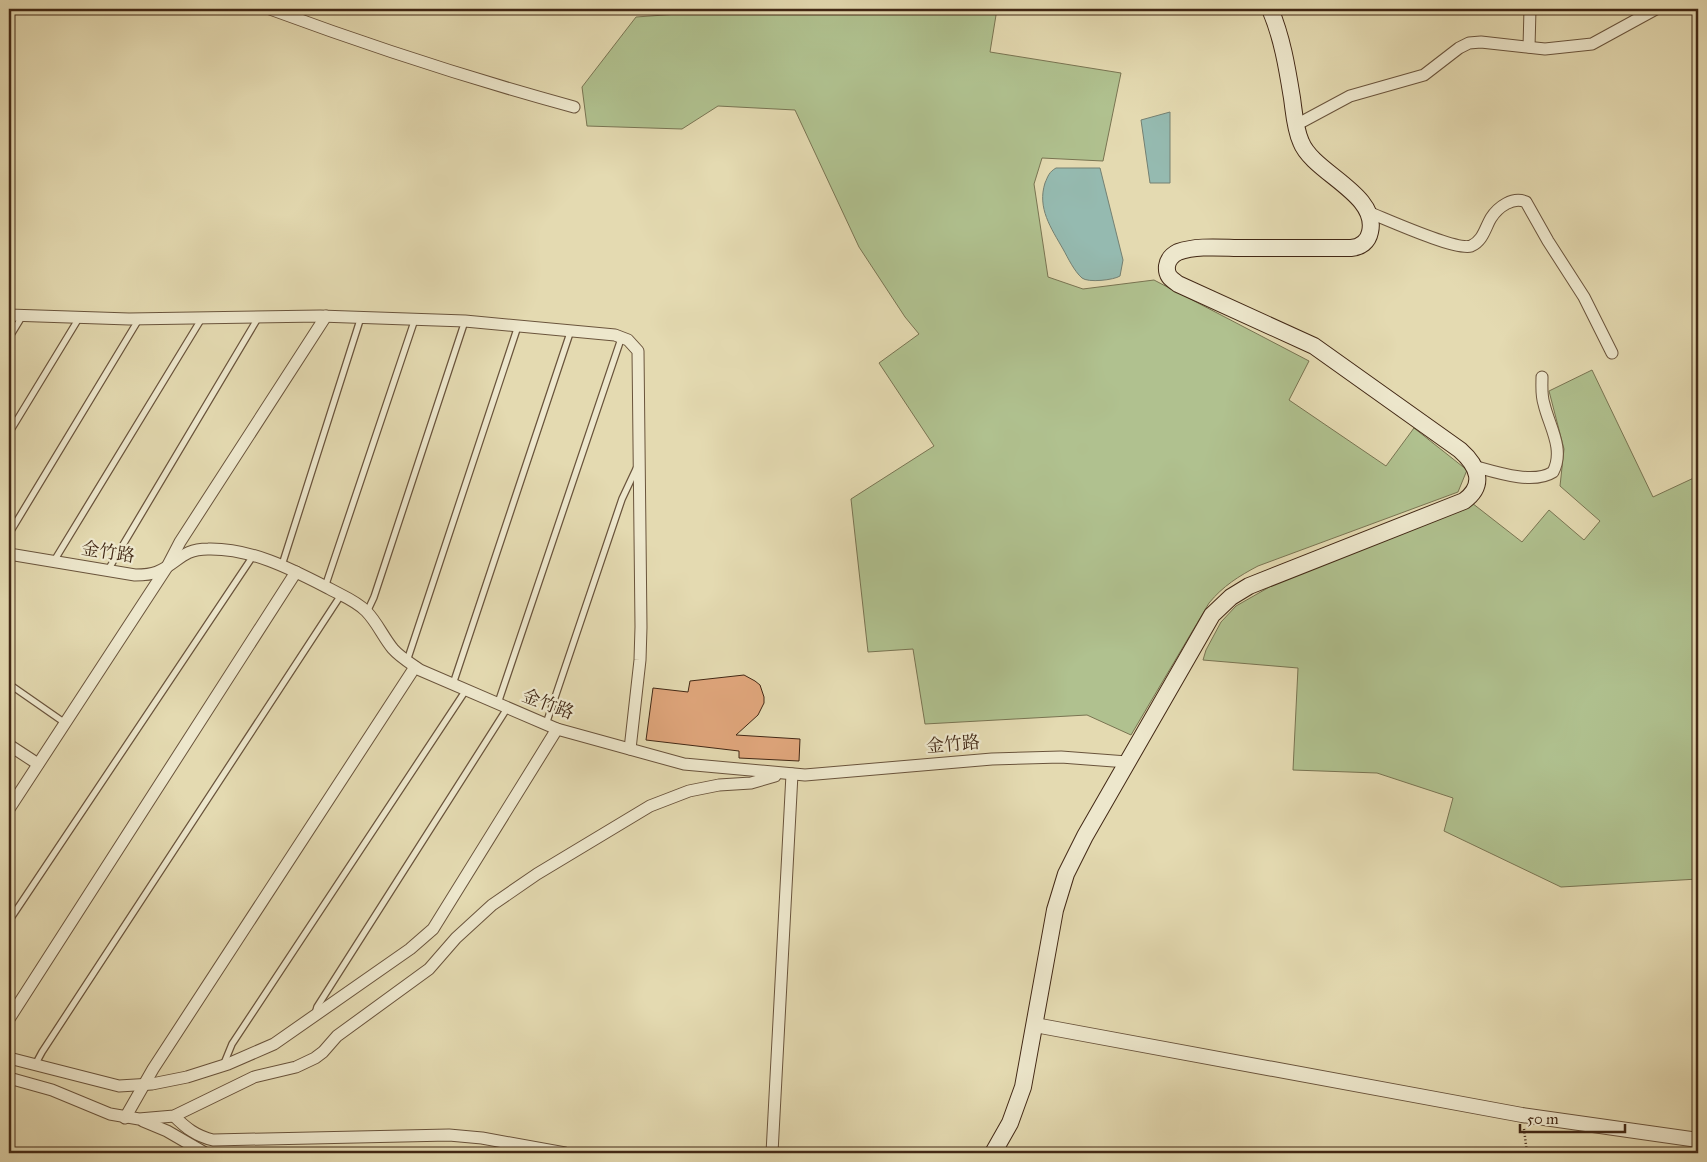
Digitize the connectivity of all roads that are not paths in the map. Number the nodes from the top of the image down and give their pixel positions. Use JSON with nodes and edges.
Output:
{"nodes":[{"id":1,"x":270,"y":9,"type":"edge"},
{"id":2,"x":1270,"y":9,"type":"edge"},
{"id":3,"x":1530,"y":9,"type":"edge"},
{"id":4,"x":1656,"y":9,"type":"edge"},
{"id":5,"x":1530,"y":47,"type":"junction"},
{"id":6,"x":574,"y":106,"type":"dead end"},
{"id":7,"x":1296,"y":125,"type":"junction"},
{"id":8,"x":1368,"y":212,"type":"junction"},
{"id":9,"x":9,"y":315,"type":"edge"},
{"id":10,"x":23,"y":315,"type":"junction"},
{"id":11,"x":259,"y":316,"type":"junction"},
{"id":12,"x":326,"y":316,"type":"junction"},
{"id":13,"x":361,"y":317,"type":"junction"},
{"id":14,"x":79,"y":318,"type":"junction"},
{"id":15,"x":139,"y":318,"type":"junction"},
{"id":16,"x":202,"y":318,"type":"junction"},
{"id":17,"x":415,"y":319,"type":"junction"},
{"id":18,"x":465,"y":321,"type":"junction"},
{"id":19,"x":518,"y":325,"type":"junction"},
{"id":20,"x":571,"y":330,"type":"junction"},
{"id":21,"x":622,"y":336,"type":"junction"},
{"id":22,"x":9,"y":338,"type":"edge"},
{"id":23,"x":1612,"y":353,"type":"dead end"},
{"id":24,"x":1542,"y":377,"type":"dead end"},
{"id":25,"x":9,"y":433,"type":"edge"},
{"id":26,"x":639,"y":462,"type":"junction"},
{"id":27,"x":1473,"y":466,"type":"junction"},
{"id":28,"x":9,"y":534,"type":"edge"},
{"id":29,"x":9,"y":554,"type":"edge"},
{"id":30,"x":254,"y":556,"type":"junction"},
{"id":31,"x":54,"y":561,"type":"junction"},
{"id":32,"x":282,"y":565,"type":"junction"},
{"id":33,"x":167,"y":567,"type":"junction"},
{"id":34,"x":107,"y":571,"type":"junction"},
{"id":35,"x":296,"y":572,"type":"junction"},
{"id":36,"x":325,"y":586,"type":"junction"},
{"id":37,"x":341,"y":595,"type":"junction"},
{"id":38,"x":367,"y":612,"type":"junction"},
{"id":39,"x":411,"y":664,"type":"junction"},
{"id":40,"x":9,"y":684,"type":"edge"},
{"id":41,"x":453,"y":684,"type":"junction"},
{"id":42,"x":466,"y":690,"type":"junction"},
{"id":43,"x":503,"y":706,"type":"junction"},
{"id":44,"x":65,"y":723,"type":"junction"},
{"id":45,"x":546,"y":724,"type":"junction"},
{"id":46,"x":557,"y":729,"type":"junction"},
{"id":47,"x":9,"y":745,"type":"edge"},
{"id":48,"x":630,"y":749,"type":"junction"},
{"id":49,"x":1127,"y":762,"type":"junction"},
{"id":50,"x":38,"y":764,"type":"junction"},
{"id":51,"x":788,"y":774,"type":"junction"},
{"id":52,"x":9,"y":809,"type":"edge"},
{"id":53,"x":9,"y":921,"type":"edge"},
{"id":54,"x":315,"y":1015,"type":"junction"},
{"id":55,"x":9,"y":1019,"type":"edge"},
{"id":56,"x":1035,"y":1025,"type":"junction"},
{"id":57,"x":9,"y":1058,"type":"edge"},
{"id":58,"x":35,"y":1065,"type":"junction"},
{"id":59,"x":223,"y":1066,"type":"junction"},
{"id":60,"x":9,"y":1078,"type":"edge"},
{"id":61,"x":144,"y":1084,"type":"junction"},
{"id":62,"x":174,"y":1116,"type":"junction"},
{"id":63,"x":124,"y":1118,"type":"junction"},
{"id":64,"x":139,"y":1119,"type":"junction"},
{"id":65,"x":1698,"y":1140,"type":"edge"},
{"id":66,"x":205,"y":1153,"type":"edge"},
{"id":67,"x":565,"y":1153,"type":"edge"},
{"id":68,"x":772,"y":1153,"type":"edge"},
{"id":69,"x":993,"y":1153,"type":"edge"}],
"edges":[{"from":1,"to":6,"type":"street"},
{"from":2,"to":7,"type":"main road"},
{"from":3,"to":5,"type":"street"},
{"from":4,"to":5,"type":"street"},
{"from":5,"to":7,"type":"street"},
{"from":7,"to":8,"type":"main road"},
{"from":8,"to":23,"type":"street"},
{"from":8,"to":27,"type":"main road"},
{"from":9,"to":10,"type":"street"},
{"from":10,"to":14,"type":"street"},
{"from":10,"to":22,"type":"lane"},
{"from":11,"to":12,"type":"street"},
{"from":11,"to":16,"type":"street"},
{"from":11,"to":34,"type":"lane"},
{"from":12,"to":13,"type":"street"},
{"from":12,"to":33,"type":"street"},
{"from":13,"to":17,"type":"street"},
{"from":13,"to":32,"type":"lane"},
{"from":14,"to":15,"type":"street"},
{"from":14,"to":25,"type":"lane"},
{"from":15,"to":16,"type":"street"},
{"from":15,"to":28,"type":"lane"},
{"from":16,"to":31,"type":"lane"},
{"from":17,"to":18,"type":"street"},
{"from":17,"to":36,"type":"lane"},
{"from":18,"to":19,"type":"street"},
{"from":18,"to":38,"type":"lane"},
{"from":19,"to":20,"type":"street"},
{"from":19,"to":39,"type":"lane"},
{"from":20,"to":21,"type":"street"},
{"from":20,"to":41,"type":"lane"},
{"from":21,"to":26,"type":"street"},
{"from":21,"to":43,"type":"lane"},
{"from":24,"to":27,"type":"street"},
{"from":26,"to":45,"type":"lane"},
{"from":26,"to":48,"type":"street"},
{"from":27,"to":49,"type":"main road"},
{"from":29,"to":31,"type":"street","name":"金竹路"},
{"from":30,"to":32,"type":"street","name":"金竹路"},
{"from":30,"to":33,"type":"street","name":"金竹路"},
{"from":30,"to":53,"type":"lane"},
{"from":31,"to":34,"type":"street","name":"金竹路"},
{"from":32,"to":35,"type":"street","name":"金竹路"},
{"from":33,"to":34,"type":"street","name":"金竹路"},
{"from":33,"to":44,"type":"street"},
{"from":35,"to":36,"type":"street","name":"金竹路"},
{"from":35,"to":55,"type":"street"},
{"from":36,"to":37,"type":"street","name":"金竹路"},
{"from":37,"to":38,"type":"street","name":"金竹路"},
{"from":37,"to":58,"type":"lane"},
{"from":38,"to":39,"type":"street","name":"金竹路"},
{"from":39,"to":41,"type":"street","name":"金竹路"},
{"from":39,"to":61,"type":"street"},
{"from":40,"to":44,"type":"lane"},
{"from":41,"to":42,"type":"street","name":"金竹路"},
{"from":42,"to":43,"type":"street","name":"金竹路"},
{"from":42,"to":59,"type":"lane"},
{"from":43,"to":45,"type":"street","name":"金竹路"},
{"from":43,"to":54,"type":"lane"},
{"from":44,"to":50,"type":"street"},
{"from":45,"to":46,"type":"street","name":"金竹路"},
{"from":46,"to":48,"type":"street","name":"金竹路"},
{"from":46,"to":54,"type":"street"},
{"from":47,"to":50,"type":"street"},
{"from":48,"to":51,"type":"street","name":"金竹路"},
{"from":49,"to":51,"type":"street","name":"金竹路"},
{"from":49,"to":56,"type":"main road"},
{"from":50,"to":52,"type":"street"},
{"from":51,"to":62,"type":"street"},
{"from":51,"to":68,"type":"street"},
{"from":54,"to":59,"type":"street"},
{"from":56,"to":65,"type":"street"},
{"from":56,"to":69,"type":"main road"},
{"from":57,"to":58,"type":"street"},
{"from":58,"to":61,"type":"street"},
{"from":59,"to":61,"type":"street"},
{"from":60,"to":63,"type":"street"},
{"from":61,"to":63,"type":"street"},
{"from":62,"to":64,"type":"street"},
{"from":62,"to":67,"type":"street"},
{"from":63,"to":64,"type":"street"},
{"from":64,"to":66,"type":"street"}]}
